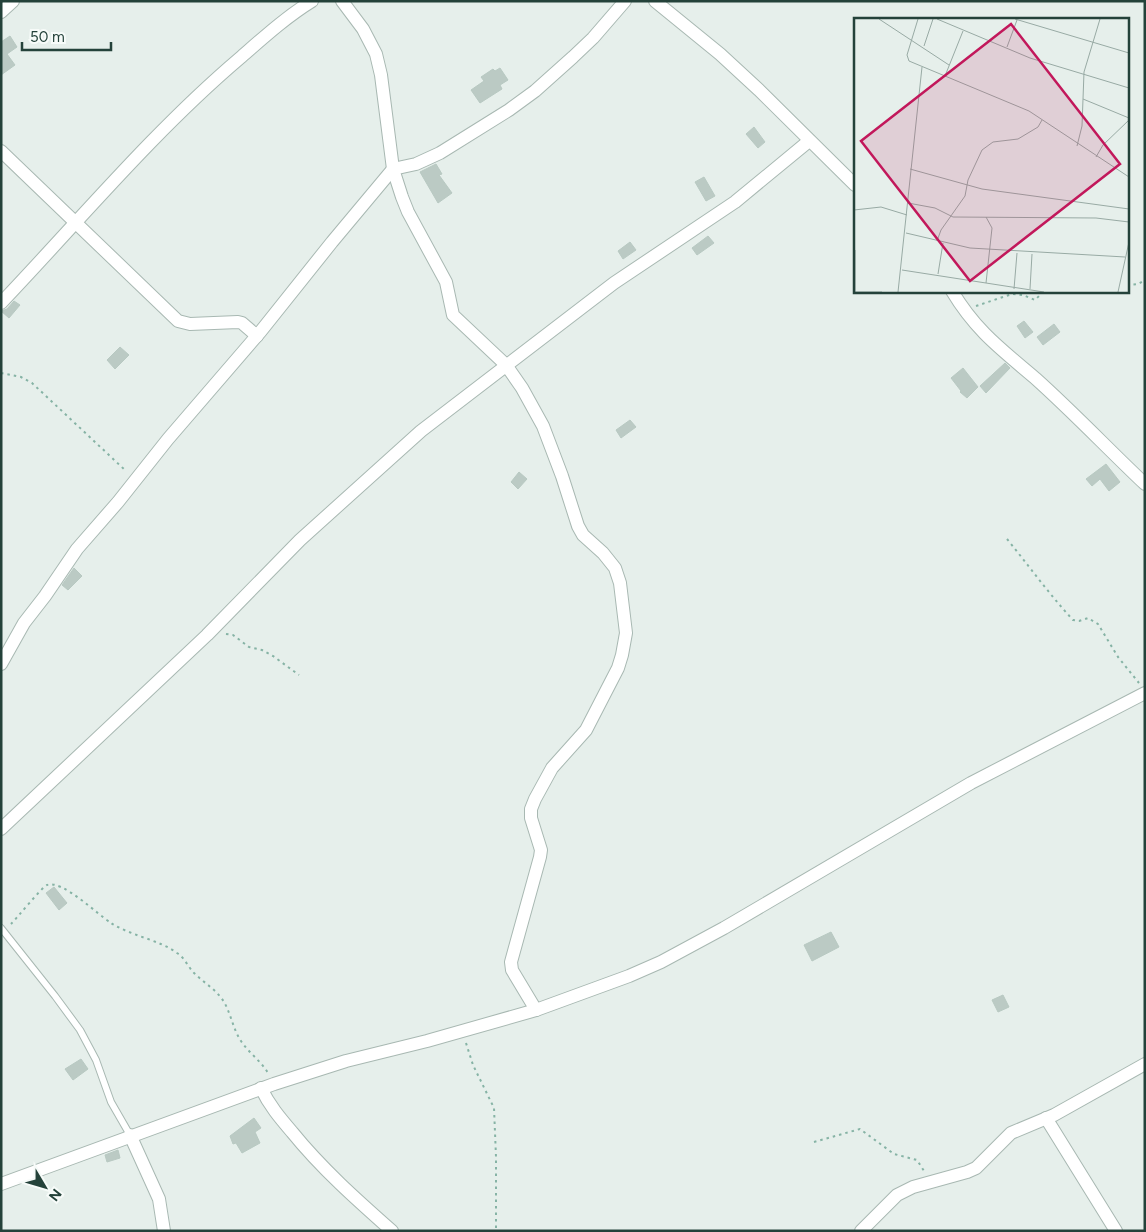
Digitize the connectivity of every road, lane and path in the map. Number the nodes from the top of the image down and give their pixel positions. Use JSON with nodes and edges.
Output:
{"nodes":[{"id":1,"x":13,"y":1,"type":"edge"},
{"id":2,"x":312,"y":1,"type":"edge"},
{"id":3,"x":342,"y":1,"type":"edge"},
{"id":4,"x":625,"y":1,"type":"edge"},
{"id":5,"x":655,"y":1,"type":"edge"},
{"id":6,"x":295,"y":5,"type":"edge"},
{"id":7,"x":1,"y":12,"type":"edge"},
{"id":8,"x":810,"y":141,"type":"junction"},
{"id":9,"x":1,"y":151,"type":"edge"},
{"id":10,"x":393,"y":169,"type":"junction"},
{"id":11,"x":854,"y":184,"type":"edge"},
{"id":12,"x":76,"y":223,"type":"junction"},
{"id":13,"x":1145,"y":280,"type":"edge"},
{"id":14,"x":1128,"y":285,"type":"edge"},
{"id":15,"x":953,"y":292,"type":"edge"},
{"id":16,"x":1043,"y":292,"type":"edge"},
{"id":17,"x":1,"y":303,"type":"edge"},
{"id":18,"x":964,"y":311,"type":"junction"},
{"id":19,"x":257,"y":336,"type":"junction"},
{"id":20,"x":506,"y":365,"type":"junction"},
{"id":21,"x":1,"y":373,"type":"edge"},
{"id":22,"x":136,"y":480,"type":"junction"},
{"id":23,"x":1145,"y":484,"type":"edge"},
{"id":24,"x":1007,"y":538,"type":"dead end"},
{"id":25,"x":208,"y":634,"type":"junction"},
{"id":26,"x":1,"y":664,"type":"edge"},
{"id":27,"x":299,"y":675,"type":"dead end"},
{"id":28,"x":1142,"y":688,"type":"edge"},
{"id":29,"x":1,"y":829,"type":"edge"},
{"id":30,"x":3,"y":930,"type":"edge"},
{"id":31,"x":536,"y":1010,"type":"junction"},
{"id":32,"x":463,"y":1031,"type":"junction"},
{"id":33,"x":1145,"y":1064,"type":"edge"},
{"id":34,"x":274,"y":1084,"type":"junction"},
{"id":35,"x":261,"y":1088,"type":"junction"},
{"id":36,"x":1046,"y":1118,"type":"junction"},
{"id":37,"x":130,"y":1135,"type":"junction"},
{"id":38,"x":814,"y":1142,"type":"dead end"},
{"id":39,"x":930,"y":1182,"type":"junction"},
{"id":40,"x":1,"y":1184,"type":"edge"},
{"id":41,"x":164,"y":1231,"type":"edge"},
{"id":42,"x":392,"y":1231,"type":"edge"},
{"id":43,"x":496,"y":1231,"type":"edge"},
{"id":44,"x":861,"y":1231,"type":"edge"},
{"id":45,"x":1116,"y":1231,"type":"edge"}],
"edges":[{"from":1,"to":7,"type":"street"},
{"from":2,"to":6,"type":"street"},
{"from":3,"to":10,"type":"street"},
{"from":4,"to":10,"type":"street"},
{"from":5,"to":8,"type":"street"},
{"from":6,"to":12,"type":"street"},
{"from":8,"to":11,"type":"street"},
{"from":8,"to":20,"type":"street"},
{"from":9,"to":12,"type":"street"},
{"from":10,"to":19,"type":"street"},
{"from":10,"to":20,"type":"street"},
{"from":12,"to":17,"type":"street"},
{"from":12,"to":19,"type":"street"},
{"from":13,"to":14,"type":"path"},
{"from":15,"to":18,"type":"street"},
{"from":16,"to":18,"type":"path"},
{"from":18,"to":23,"type":"street"},
{"from":19,"to":22,"type":"street"},
{"from":20,"to":25,"type":"street"},
{"from":20,"to":31,"type":"street"},
{"from":21,"to":22,"type":"path"},
{"from":22,"to":26,"type":"street"},
{"from":24,"to":28,"type":"path"},
{"from":25,"to":27,"type":"path"},
{"from":25,"to":29,"type":"street"},
{"from":28,"to":31,"type":"street"},
{"from":30,"to":34,"type":"path"},
{"from":30,"to":37,"type":"lane"},
{"from":31,"to":32,"type":"street"},
{"from":32,"to":34,"type":"street"},
{"from":32,"to":43,"type":"path"},
{"from":33,"to":36,"type":"street"},
{"from":34,"to":35,"type":"street"},
{"from":35,"to":37,"type":"street"},
{"from":35,"to":42,"type":"street"},
{"from":36,"to":39,"type":"street"},
{"from":36,"to":45,"type":"street"},
{"from":37,"to":40,"type":"street"},
{"from":37,"to":41,"type":"street"},
{"from":38,"to":39,"type":"path"},
{"from":39,"to":44,"type":"street"}]}
